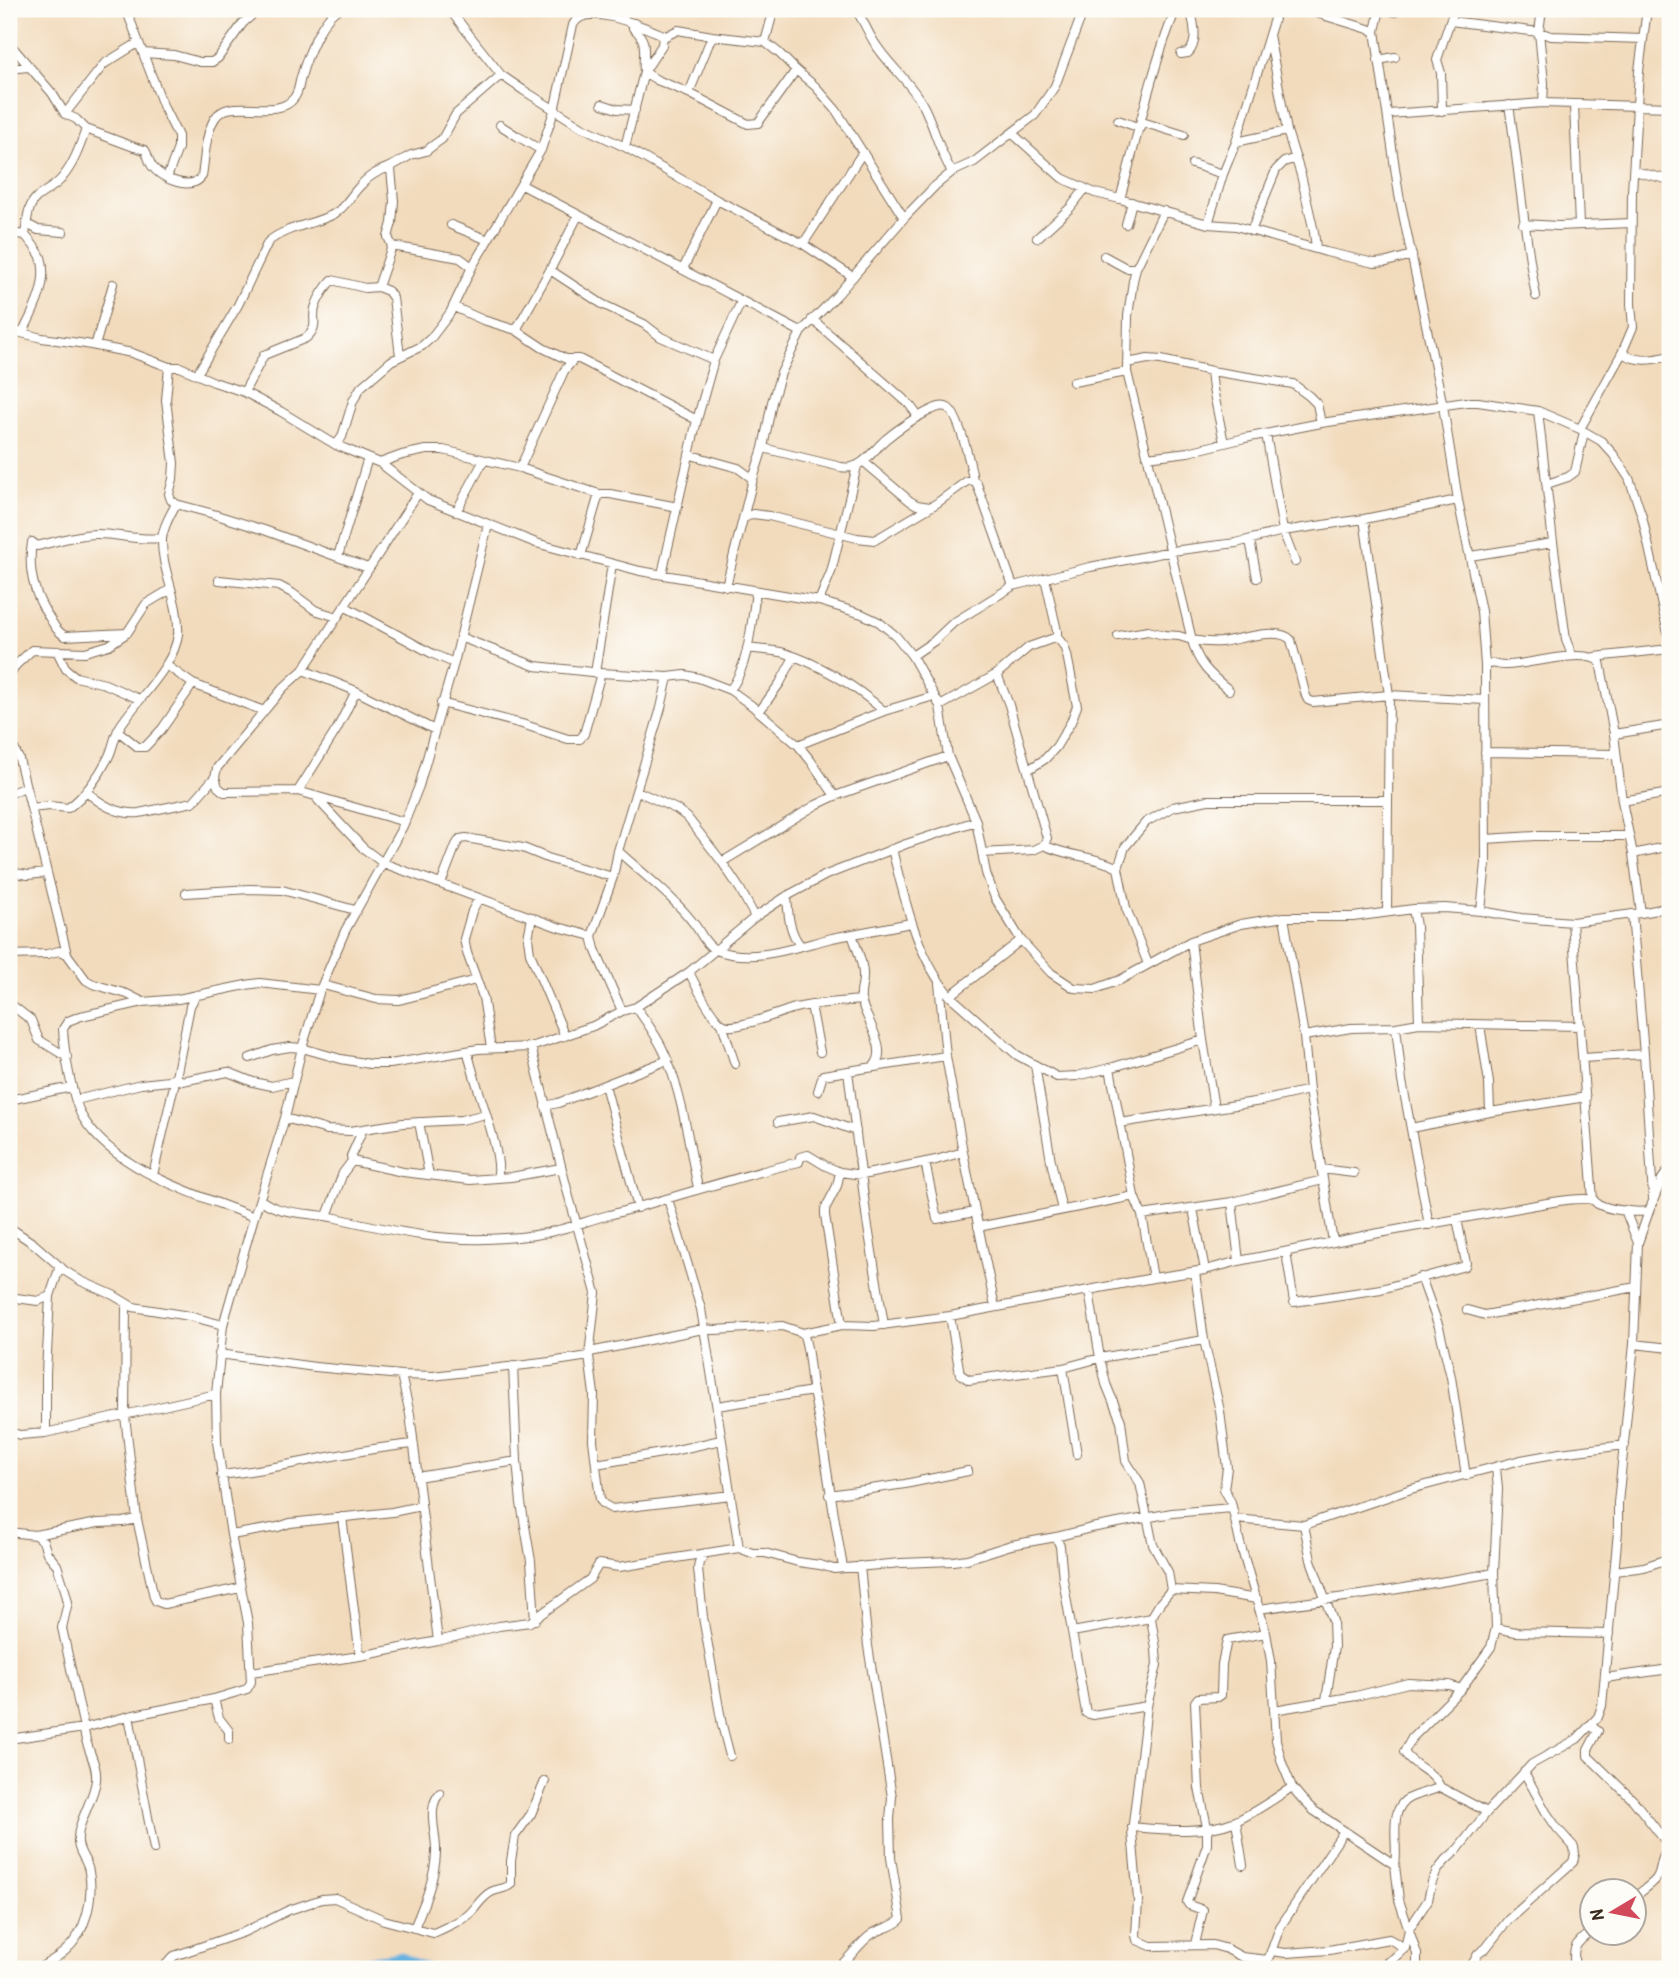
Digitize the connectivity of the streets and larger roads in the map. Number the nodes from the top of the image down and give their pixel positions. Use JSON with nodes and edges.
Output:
{"nodes":[{"id":1,"x":126,"y":9,"type":"edge"},
{"id":2,"x":259,"y":9,"type":"edge"},
{"id":3,"x":339,"y":9,"type":"edge"},
{"id":4,"x":449,"y":9,"type":"edge"},
{"id":5,"x":774,"y":9,"type":"edge"},
{"id":6,"x":855,"y":9,"type":"edge"},
{"id":7,"x":1084,"y":9,"type":"edge"},
{"id":8,"x":1176,"y":9,"type":"edge"},
{"id":9,"x":1190,"y":9,"type":"edge"},
{"id":10,"x":1277,"y":9,"type":"edge"},
{"id":11,"x":1303,"y":9,"type":"edge"},
{"id":12,"x":1382,"y":9,"type":"edge"},
{"id":13,"x":1455,"y":9,"type":"edge"},
{"id":14,"x":1542,"y":9,"type":"edge"},
{"id":15,"x":1647,"y":9,"type":"edge"},
{"id":16,"x":1395,"y":12,"type":"dead end"},
{"id":17,"x":1450,"y":21,"type":"junction"},
{"id":18,"x":634,"y":23,"type":"junction"},
{"id":19,"x":1375,"y":31,"type":"junction"},
{"id":20,"x":1269,"y":32,"type":"junction"},
{"id":21,"x":1539,"y":32,"type":"junction"},
{"id":22,"x":663,"y":35,"type":"junction"},
{"id":23,"x":712,"y":36,"type":"junction"},
{"id":24,"x":1643,"y":40,"type":"junction"},
{"id":25,"x":765,"y":42,"type":"junction"},
{"id":26,"x":9,"y":43,"type":"edge"},
{"id":27,"x":138,"y":43,"type":"junction"},
{"id":28,"x":143,"y":53,"type":"junction"},
{"id":29,"x":1181,"y":54,"type":"dead end"},
{"id":30,"x":1395,"y":57,"type":"dead end"},
{"id":31,"x":1378,"y":60,"type":"junction"},
{"id":32,"x":28,"y":67,"type":"junction"},
{"id":33,"x":9,"y":69,"type":"edge"},
{"id":34,"x":796,"y":70,"type":"junction"},
{"id":35,"x":644,"y":72,"type":"junction"},
{"id":36,"x":501,"y":75,"type":"junction"},
{"id":37,"x":689,"y":93,"type":"junction"},
{"id":38,"x":1543,"y":103,"type":"junction"},
{"id":39,"x":603,"y":104,"type":"dead end"},
{"id":40,"x":1509,"y":105,"type":"junction"},
{"id":41,"x":1574,"y":105,"type":"junction"},
{"id":42,"x":1637,"y":105,"type":"junction"},
{"id":43,"x":1670,"y":107,"type":"edge"},
{"id":44,"x":635,"y":110,"type":"junction"},
{"id":45,"x":554,"y":111,"type":"junction"},
{"id":46,"x":1442,"y":111,"type":"junction"},
{"id":47,"x":65,"y":114,"type":"junction"},
{"id":48,"x":1388,"y":114,"type":"junction"},
{"id":49,"x":1118,"y":121,"type":"dead end"},
{"id":50,"x":500,"y":125,"type":"dead end"},
{"id":51,"x":1141,"y":125,"type":"junction"},
{"id":52,"x":86,"y":129,"type":"junction"},
{"id":53,"x":1287,"y":131,"type":"junction"},
{"id":54,"x":1013,"y":134,"type":"junction"},
{"id":55,"x":1184,"y":135,"type":"dead end"},
{"id":56,"x":1236,"y":142,"type":"junction"},
{"id":57,"x":625,"y":147,"type":"junction"},
{"id":58,"x":541,"y":150,"type":"junction"},
{"id":59,"x":863,"y":152,"type":"junction"},
{"id":60,"x":1296,"y":158,"type":"junction"},
{"id":61,"x":1192,"y":164,"type":"dead end"},
{"id":62,"x":392,"y":166,"type":"junction"},
{"id":63,"x":1634,"y":171,"type":"junction"},
{"id":64,"x":952,"y":172,"type":"junction"},
{"id":65,"x":1223,"y":174,"type":"junction"},
{"id":66,"x":167,"y":178,"type":"junction"},
{"id":67,"x":1670,"y":180,"type":"edge"},
{"id":68,"x":522,"y":185,"type":"junction"},
{"id":69,"x":1084,"y":190,"type":"junction"},
{"id":70,"x":1121,"y":199,"type":"junction"},
{"id":71,"x":716,"y":200,"type":"junction"},
{"id":72,"x":1132,"y":202,"type":"junction"},
{"id":73,"x":1164,"y":211,"type":"junction"},
{"id":74,"x":578,"y":216,"type":"junction"},
{"id":75,"x":904,"y":218,"type":"junction"},
{"id":76,"x":1631,"y":222,"type":"junction"},
{"id":77,"x":27,"y":223,"type":"junction"},
{"id":78,"x":1126,"y":224,"type":"dead end"},
{"id":79,"x":1208,"y":224,"type":"junction"},
{"id":80,"x":451,"y":225,"type":"dead end"},
{"id":81,"x":1523,"y":225,"type":"junction"},
{"id":82,"x":1579,"y":225,"type":"junction"},
{"id":83,"x":1251,"y":231,"type":"junction"},
{"id":84,"x":63,"y":232,"type":"dead end"},
{"id":85,"x":9,"y":233,"type":"edge"},
{"id":86,"x":24,"y":235,"type":"junction"},
{"id":87,"x":1037,"y":238,"type":"dead end"},
{"id":88,"x":488,"y":240,"type":"junction"},
{"id":89,"x":803,"y":244,"type":"junction"},
{"id":90,"x":393,"y":246,"type":"junction"},
{"id":91,"x":1316,"y":248,"type":"junction"},
{"id":92,"x":1412,"y":255,"type":"junction"},
{"id":93,"x":1104,"y":256,"type":"dead end"},
{"id":94,"x":472,"y":267,"type":"junction"},
{"id":95,"x":1136,"y":268,"type":"junction"},
{"id":96,"x":683,"y":269,"type":"junction"},
{"id":97,"x":550,"y":270,"type":"junction"},
{"id":98,"x":853,"y":277,"type":"junction"},
{"id":99,"x":113,"y":284,"type":"dead end"},
{"id":100,"x":378,"y":287,"type":"junction"},
{"id":101,"x":1536,"y":296,"type":"dead end"},
{"id":102,"x":741,"y":302,"type":"junction"},
{"id":103,"x":454,"y":307,"type":"junction"},
{"id":104,"x":812,"y":320,"type":"junction"},
{"id":105,"x":9,"y":330,"type":"edge"},
{"id":106,"x":516,"y":330,"type":"junction"},
{"id":107,"x":23,"y":332,"type":"junction"},
{"id":108,"x":801,"y":332,"type":"junction"},
{"id":109,"x":95,"y":345,"type":"junction"},
{"id":110,"x":1622,"y":353,"type":"junction"},
{"id":111,"x":400,"y":356,"type":"junction"},
{"id":112,"x":1670,"y":356,"type":"edge"},
{"id":113,"x":573,"y":360,"type":"junction"},
{"id":114,"x":714,"y":360,"type":"junction"},
{"id":115,"x":169,"y":367,"type":"junction"},
{"id":116,"x":1127,"y":367,"type":"junction"},
{"id":117,"x":1211,"y":371,"type":"junction"},
{"id":118,"x":197,"y":374,"type":"junction"},
{"id":119,"x":1073,"y":382,"type":"dead end"},
{"id":120,"x":244,"y":392,"type":"junction"},
{"id":121,"x":1443,"y":406,"type":"junction"},
{"id":122,"x":1538,"y":411,"type":"junction"},
{"id":123,"x":918,"y":416,"type":"junction"},
{"id":124,"x":697,"y":420,"type":"junction"},
{"id":125,"x":1321,"y":423,"type":"junction"},
{"id":126,"x":1582,"y":431,"type":"junction"},
{"id":127,"x":1266,"y":434,"type":"junction"},
{"id":128,"x":1224,"y":443,"type":"junction"},
{"id":129,"x":335,"y":445,"type":"junction"},
{"id":130,"x":763,"y":448,"type":"junction"},
{"id":131,"x":691,"y":455,"type":"junction"},
{"id":132,"x":1147,"y":457,"type":"junction"},
{"id":133,"x":368,"y":458,"type":"junction"},
{"id":134,"x":484,"y":460,"type":"junction"},
{"id":135,"x":380,"y":463,"type":"junction"},
{"id":136,"x":860,"y":464,"type":"junction"},
{"id":137,"x":520,"y":468,"type":"junction"},
{"id":138,"x":752,"y":479,"type":"junction"},
{"id":139,"x":973,"y":480,"type":"junction"},
{"id":140,"x":1546,"y":484,"type":"junction"},
{"id":141,"x":418,"y":494,"type":"junction"},
{"id":142,"x":599,"y":494,"type":"junction"},
{"id":143,"x":1458,"y":500,"type":"junction"},
{"id":144,"x":176,"y":504,"type":"junction"},
{"id":145,"x":930,"y":507,"type":"junction"},
{"id":146,"x":678,"y":508,"type":"junction"},
{"id":147,"x":456,"y":512,"type":"junction"},
{"id":148,"x":744,"y":518,"type":"junction"},
{"id":149,"x":1364,"y":519,"type":"junction"},
{"id":150,"x":488,"y":525,"type":"junction"},
{"id":151,"x":1283,"y":531,"type":"junction"},
{"id":152,"x":840,"y":533,"type":"junction"},
{"id":153,"x":162,"y":538,"type":"junction"},
{"id":154,"x":1250,"y":540,"type":"junction"},
{"id":155,"x":1553,"y":543,"type":"junction"},
{"id":156,"x":1172,"y":551,"type":"junction"},
{"id":157,"x":338,"y":556,"type":"junction"},
{"id":158,"x":581,"y":556,"type":"junction"},
{"id":159,"x":1470,"y":556,"type":"junction"},
{"id":160,"x":1295,"y":562,"type":"dead end"},
{"id":161,"x":612,"y":564,"type":"junction"},
{"id":162,"x":368,"y":568,"type":"junction"},
{"id":163,"x":662,"y":574,"type":"junction"},
{"id":164,"x":1045,"y":578,"type":"junction"},
{"id":165,"x":1257,"y":578,"type":"dead end"},
{"id":166,"x":219,"y":580,"type":"dead end"},
{"id":167,"x":726,"y":586,"type":"junction"},
{"id":168,"x":1013,"y":586,"type":"junction"},
{"id":169,"x":171,"y":589,"type":"junction"},
{"id":170,"x":756,"y":591,"type":"junction"},
{"id":171,"x":819,"y":601,"type":"junction"},
{"id":172,"x":344,"y":606,"type":"junction"},
{"id":173,"x":337,"y":617,"type":"junction"},
{"id":174,"x":127,"y":633,"type":"junction"},
{"id":175,"x":1118,"y":636,"type":"dead end"},
{"id":176,"x":460,"y":637,"type":"junction"},
{"id":177,"x":1056,"y":637,"type":"junction"},
{"id":178,"x":1192,"y":640,"type":"junction"},
{"id":179,"x":1670,"y":642,"type":"edge"},
{"id":180,"x":747,"y":648,"type":"junction"},
{"id":181,"x":1670,"y":649,"type":"edge"},
{"id":182,"x":57,"y":651,"type":"junction"},
{"id":183,"x":1572,"y":655,"type":"junction"},
{"id":184,"x":912,"y":656,"type":"junction"},
{"id":185,"x":794,"y":657,"type":"junction"},
{"id":186,"x":1595,"y":657,"type":"junction"},
{"id":187,"x":454,"y":663,"type":"junction"},
{"id":188,"x":166,"y":665,"type":"junction"},
{"id":189,"x":1485,"y":665,"type":"junction"},
{"id":190,"x":303,"y":670,"type":"junction"},
{"id":191,"x":598,"y":673,"type":"junction"},
{"id":192,"x":997,"y":674,"type":"junction"},
{"id":193,"x":9,"y":677,"type":"edge"},
{"id":194,"x":667,"y":677,"type":"junction"},
{"id":195,"x":193,"y":684,"type":"junction"},
{"id":196,"x":730,"y":690,"type":"junction"},
{"id":197,"x":1228,"y":690,"type":"dead end"},
{"id":198,"x":356,"y":691,"type":"junction"},
{"id":199,"x":1389,"y":695,"type":"junction"},
{"id":200,"x":934,"y":696,"type":"junction"},
{"id":201,"x":139,"y":699,"type":"junction"},
{"id":202,"x":1485,"y":700,"type":"junction"},
{"id":203,"x":441,"y":703,"type":"junction"},
{"id":204,"x":940,"y":706,"type":"junction"},
{"id":205,"x":264,"y":711,"type":"junction"},
{"id":206,"x":884,"y":711,"type":"junction"},
{"id":207,"x":759,"y":712,"type":"junction"},
{"id":208,"x":1670,"y":725,"type":"edge"},
{"id":209,"x":435,"y":730,"type":"junction"},
{"id":210,"x":118,"y":731,"type":"junction"},
{"id":211,"x":1614,"y":734,"type":"junction"},
{"id":212,"x":9,"y":738,"type":"edge"},
{"id":213,"x":798,"y":745,"type":"junction"},
{"id":214,"x":1485,"y":752,"type":"junction"},
{"id":215,"x":1615,"y":754,"type":"junction"},
{"id":216,"x":948,"y":756,"type":"junction"},
{"id":217,"x":1028,"y":770,"type":"junction"},
{"id":218,"x":215,"y":776,"type":"junction"},
{"id":219,"x":25,"y":788,"type":"junction"},
{"id":220,"x":86,"y":791,"type":"junction"},
{"id":221,"x":298,"y":791,"type":"junction"},
{"id":222,"x":637,"y":791,"type":"junction"},
{"id":223,"x":9,"y":793,"type":"edge"},
{"id":224,"x":1670,"y":793,"type":"edge"},
{"id":225,"x":835,"y":796,"type":"junction"},
{"id":226,"x":315,"y":797,"type":"junction"},
{"id":227,"x":1387,"y":800,"type":"junction"},
{"id":228,"x":1622,"y":801,"type":"junction"},
{"id":229,"x":32,"y":808,"type":"junction"},
{"id":230,"x":976,"y":821,"type":"junction"},
{"id":231,"x":405,"y":822,"type":"junction"},
{"id":232,"x":1628,"y":836,"type":"junction"},
{"id":233,"x":1486,"y":839,"type":"junction"},
{"id":234,"x":1044,"y":845,"type":"junction"},
{"id":235,"x":1670,"y":846,"type":"edge"},
{"id":236,"x":892,"y":849,"type":"junction"},
{"id":237,"x":618,"y":850,"type":"junction"},
{"id":238,"x":982,"y":853,"type":"junction"},
{"id":239,"x":1633,"y":853,"type":"junction"},
{"id":240,"x":722,"y":862,"type":"junction"},
{"id":241,"x":383,"y":863,"type":"junction"},
{"id":242,"x":1118,"y":868,"type":"junction"},
{"id":243,"x":9,"y":872,"type":"edge"},
{"id":244,"x":46,"y":873,"type":"junction"},
{"id":245,"x":613,"y":877,"type":"junction"},
{"id":246,"x":441,"y":884,"type":"junction"},
{"id":247,"x":186,"y":893,"type":"dead end"},
{"id":248,"x":787,"y":896,"type":"junction"},
{"id":249,"x":478,"y":898,"type":"junction"},
{"id":250,"x":1670,"y":907,"type":"edge"},
{"id":251,"x":1413,"y":909,"type":"junction"},
{"id":252,"x":355,"y":911,"type":"junction"},
{"id":253,"x":1481,"y":911,"type":"junction"},
{"id":254,"x":1387,"y":912,"type":"junction"},
{"id":255,"x":1636,"y":914,"type":"junction"},
{"id":256,"x":532,"y":917,"type":"junction"},
{"id":257,"x":755,"y":917,"type":"junction"},
{"id":258,"x":1284,"y":917,"type":"junction"},
{"id":259,"x":1572,"y":922,"type":"junction"},
{"id":260,"x":911,"y":923,"type":"junction"},
{"id":261,"x":852,"y":934,"type":"junction"},
{"id":262,"x":592,"y":936,"type":"junction"},
{"id":263,"x":1021,"y":940,"type":"junction"},
{"id":264,"x":1191,"y":941,"type":"junction"},
{"id":265,"x":801,"y":946,"type":"junction"},
{"id":266,"x":716,"y":950,"type":"junction"},
{"id":267,"x":67,"y":954,"type":"junction"},
{"id":268,"x":9,"y":955,"type":"edge"},
{"id":269,"x":1148,"y":964,"type":"junction"},
{"id":270,"x":689,"y":972,"type":"junction"},
{"id":271,"x":476,"y":980,"type":"junction"},
{"id":272,"x":939,"y":982,"type":"junction"},
{"id":273,"x":321,"y":987,"type":"junction"},
{"id":274,"x":196,"y":995,"type":"junction"},
{"id":275,"x":950,"y":996,"type":"junction"},
{"id":276,"x":861,"y":1000,"type":"junction"},
{"id":277,"x":143,"y":1002,"type":"junction"},
{"id":278,"x":9,"y":1003,"type":"edge"},
{"id":279,"x":811,"y":1005,"type":"junction"},
{"id":280,"x":636,"y":1007,"type":"junction"},
{"id":281,"x":622,"y":1011,"type":"junction"},
{"id":282,"x":1419,"y":1023,"type":"junction"},
{"id":283,"x":722,"y":1024,"type":"junction"},
{"id":284,"x":1480,"y":1026,"type":"junction"},
{"id":285,"x":1581,"y":1026,"type":"junction"},
{"id":286,"x":1396,"y":1027,"type":"junction"},
{"id":287,"x":565,"y":1036,"type":"junction"},
{"id":288,"x":1304,"y":1036,"type":"junction"},
{"id":289,"x":1203,"y":1040,"type":"junction"},
{"id":290,"x":531,"y":1047,"type":"junction"},
{"id":291,"x":302,"y":1048,"type":"junction"},
{"id":292,"x":491,"y":1048,"type":"junction"},
{"id":293,"x":468,"y":1052,"type":"junction"},
{"id":294,"x":820,"y":1052,"type":"dead end"},
{"id":295,"x":1644,"y":1054,"type":"junction"},
{"id":296,"x":946,"y":1056,"type":"junction"},
{"id":297,"x":67,"y":1057,"type":"junction"},
{"id":298,"x":250,"y":1058,"type":"dead end"},
{"id":299,"x":1583,"y":1058,"type":"junction"},
{"id":300,"x":668,"y":1060,"type":"junction"},
{"id":301,"x":735,"y":1064,"type":"dead end"},
{"id":302,"x":1035,"y":1065,"type":"junction"},
{"id":303,"x":874,"y":1066,"type":"junction"},
{"id":304,"x":1110,"y":1068,"type":"junction"},
{"id":305,"x":848,"y":1071,"type":"junction"},
{"id":306,"x":176,"y":1077,"type":"junction"},
{"id":307,"x":293,"y":1081,"type":"junction"},
{"id":308,"x":605,"y":1085,"type":"junction"},
{"id":309,"x":72,"y":1087,"type":"junction"},
{"id":310,"x":1309,"y":1090,"type":"junction"},
{"id":311,"x":818,"y":1091,"type":"dead end"},
{"id":312,"x":1586,"y":1097,"type":"junction"},
{"id":313,"x":9,"y":1100,"type":"edge"},
{"id":314,"x":76,"y":1100,"type":"junction"},
{"id":315,"x":545,"y":1106,"type":"junction"},
{"id":316,"x":1214,"y":1108,"type":"junction"},
{"id":317,"x":1490,"y":1112,"type":"junction"},
{"id":318,"x":486,"y":1114,"type":"junction"},
{"id":319,"x":285,"y":1118,"type":"junction"},
{"id":320,"x":419,"y":1122,"type":"junction"},
{"id":321,"x":778,"y":1122,"type":"dead end"},
{"id":322,"x":1120,"y":1124,"type":"junction"},
{"id":323,"x":1411,"y":1128,"type":"junction"},
{"id":324,"x":363,"y":1129,"type":"junction"},
{"id":325,"x":856,"y":1131,"type":"junction"},
{"id":326,"x":963,"y":1152,"type":"junction"},
{"id":327,"x":352,"y":1161,"type":"junction"},
{"id":328,"x":925,"y":1162,"type":"junction"},
{"id":329,"x":561,"y":1168,"type":"junction"},
{"id":330,"x":1670,"y":1168,"type":"edge"},
{"id":331,"x":1321,"y":1169,"type":"junction"},
{"id":332,"x":840,"y":1172,"type":"junction"},
{"id":333,"x":1354,"y":1173,"type":"dead end"},
{"id":334,"x":153,"y":1175,"type":"junction"},
{"id":335,"x":429,"y":1175,"type":"junction"},
{"id":336,"x":862,"y":1175,"type":"junction"},
{"id":337,"x":497,"y":1178,"type":"junction"},
{"id":338,"x":1323,"y":1180,"type":"junction"},
{"id":339,"x":698,"y":1188,"type":"junction"},
{"id":340,"x":1134,"y":1196,"type":"junction"},
{"id":341,"x":260,"y":1199,"type":"junction"},
{"id":342,"x":668,"y":1199,"type":"junction"},
{"id":343,"x":1593,"y":1200,"type":"junction"},
{"id":344,"x":1653,"y":1201,"type":"junction"},
{"id":345,"x":1232,"y":1202,"type":"junction"},
{"id":346,"x":638,"y":1208,"type":"junction"},
{"id":347,"x":1193,"y":1209,"type":"junction"},
{"id":348,"x":1062,"y":1210,"type":"junction"},
{"id":349,"x":1625,"y":1210,"type":"junction"},
{"id":350,"x":1648,"y":1211,"type":"junction"},
{"id":351,"x":975,"y":1212,"type":"junction"},
{"id":352,"x":1142,"y":1215,"type":"junction"},
{"id":353,"x":327,"y":1216,"type":"junction"},
{"id":354,"x":254,"y":1217,"type":"junction"},
{"id":355,"x":1457,"y":1219,"type":"junction"},
{"id":356,"x":577,"y":1224,"type":"junction"},
{"id":357,"x":1429,"y":1224,"type":"junction"},
{"id":358,"x":9,"y":1227,"type":"edge"},
{"id":359,"x":978,"y":1227,"type":"junction"},
{"id":360,"x":1333,"y":1242,"type":"junction"},
{"id":361,"x":1638,"y":1243,"type":"junction"},
{"id":362,"x":1286,"y":1252,"type":"junction"},
{"id":363,"x":1239,"y":1261,"type":"junction"},
{"id":364,"x":60,"y":1266,"type":"junction"},
{"id":365,"x":1205,"y":1270,"type":"junction"},
{"id":366,"x":1195,"y":1272,"type":"junction"},
{"id":367,"x":1421,"y":1277,"type":"junction"},
{"id":368,"x":1153,"y":1278,"type":"junction"},
{"id":369,"x":1636,"y":1287,"type":"junction"},
{"id":370,"x":1088,"y":1291,"type":"junction"},
{"id":371,"x":50,"y":1296,"type":"junction"},
{"id":372,"x":9,"y":1297,"type":"edge"},
{"id":373,"x":126,"y":1304,"type":"junction"},
{"id":374,"x":995,"y":1307,"type":"junction"},
{"id":375,"x":1467,"y":1310,"type":"dead end"},
{"id":376,"x":950,"y":1316,"type":"junction"},
{"id":377,"x":223,"y":1325,"type":"junction"},
{"id":378,"x":842,"y":1325,"type":"junction"},
{"id":379,"x":884,"y":1325,"type":"junction"},
{"id":380,"x":703,"y":1329,"type":"junction"},
{"id":381,"x":803,"y":1333,"type":"junction"},
{"id":382,"x":1205,"y":1340,"type":"junction"},
{"id":383,"x":1634,"y":1344,"type":"junction"},
{"id":384,"x":1670,"y":1348,"type":"edge"},
{"id":385,"x":219,"y":1354,"type":"junction"},
{"id":386,"x":590,"y":1354,"type":"junction"},
{"id":387,"x":1100,"y":1358,"type":"junction"},
{"id":388,"x":513,"y":1366,"type":"junction"},
{"id":389,"x":1063,"y":1368,"type":"junction"},
{"id":390,"x":401,"y":1375,"type":"junction"},
{"id":391,"x":813,"y":1391,"type":"junction"},
{"id":392,"x":216,"y":1394,"type":"junction"},
{"id":393,"x":717,"y":1406,"type":"junction"},
{"id":394,"x":125,"y":1416,"type":"junction"},
{"id":395,"x":9,"y":1432,"type":"edge"},
{"id":396,"x":45,"y":1433,"type":"junction"},
{"id":397,"x":721,"y":1440,"type":"junction"},
{"id":398,"x":413,"y":1444,"type":"junction"},
{"id":399,"x":1625,"y":1445,"type":"junction"},
{"id":400,"x":1077,"y":1454,"type":"dead end"},
{"id":401,"x":517,"y":1461,"type":"junction"},
{"id":402,"x":596,"y":1464,"type":"junction"},
{"id":403,"x":1496,"y":1468,"type":"junction"},
{"id":404,"x":968,"y":1471,"type":"dead end"},
{"id":405,"x":221,"y":1475,"type":"junction"},
{"id":406,"x":1466,"y":1476,"type":"junction"},
{"id":407,"x":417,"y":1477,"type":"junction"},
{"id":408,"x":731,"y":1495,"type":"junction"},
{"id":409,"x":829,"y":1495,"type":"junction"},
{"id":410,"x":421,"y":1506,"type":"junction"},
{"id":411,"x":1232,"y":1508,"type":"junction"},
{"id":412,"x":342,"y":1517,"type":"junction"},
{"id":413,"x":1147,"y":1518,"type":"junction"},
{"id":414,"x":137,"y":1519,"type":"junction"},
{"id":415,"x":1235,"y":1519,"type":"junction"},
{"id":416,"x":1304,"y":1525,"type":"junction"},
{"id":417,"x":9,"y":1532,"type":"edge"},
{"id":418,"x":36,"y":1535,"type":"junction"},
{"id":419,"x":231,"y":1535,"type":"junction"},
{"id":420,"x":1056,"y":1538,"type":"junction"},
{"id":421,"x":739,"y":1548,"type":"junction"},
{"id":422,"x":706,"y":1553,"type":"junction"},
{"id":423,"x":1670,"y":1558,"type":"edge"},
{"id":424,"x":860,"y":1566,"type":"junction"},
{"id":425,"x":842,"y":1567,"type":"junction"},
{"id":426,"x":1615,"y":1571,"type":"junction"},
{"id":427,"x":1494,"y":1573,"type":"junction"},
{"id":428,"x":240,"y":1588,"type":"junction"},
{"id":429,"x":1171,"y":1591,"type":"junction"},
{"id":430,"x":1325,"y":1598,"type":"junction"},
{"id":431,"x":1257,"y":1599,"type":"junction"},
{"id":432,"x":1259,"y":1609,"type":"junction"},
{"id":433,"x":1151,"y":1618,"type":"junction"},
{"id":434,"x":536,"y":1620,"type":"junction"},
{"id":435,"x":1496,"y":1628,"type":"junction"},
{"id":436,"x":1072,"y":1632,"type":"junction"},
{"id":437,"x":1266,"y":1633,"type":"junction"},
{"id":438,"x":1609,"y":1634,"type":"junction"},
{"id":439,"x":438,"y":1641,"type":"junction"},
{"id":440,"x":360,"y":1656,"type":"junction"},
{"id":441,"x":1670,"y":1669,"type":"edge"},
{"id":442,"x":251,"y":1672,"type":"junction"},
{"id":443,"x":1605,"y":1678,"type":"junction"},
{"id":444,"x":1461,"y":1689,"type":"junction"},
{"id":445,"x":214,"y":1699,"type":"junction"},
{"id":446,"x":1326,"y":1700,"type":"junction"},
{"id":447,"x":1147,"y":1706,"type":"junction"},
{"id":448,"x":1274,"y":1710,"type":"junction"},
{"id":449,"x":129,"y":1716,"type":"junction"},
{"id":450,"x":1591,"y":1726,"type":"junction"},
{"id":451,"x":84,"y":1728,"type":"junction"},
{"id":452,"x":9,"y":1739,"type":"edge"},
{"id":453,"x":229,"y":1739,"type":"dead end"},
{"id":454,"x":730,"y":1756,"type":"dead end"},
{"id":455,"x":1524,"y":1772,"type":"junction"},
{"id":456,"x":545,"y":1781,"type":"dead end"},
{"id":457,"x":1292,"y":1787,"type":"junction"},
{"id":458,"x":1440,"y":1787,"type":"junction"},
{"id":459,"x":440,"y":1793,"type":"dead end"},
{"id":460,"x":1487,"y":1812,"type":"junction"},
{"id":461,"x":1236,"y":1821,"type":"junction"},
{"id":462,"x":1132,"y":1827,"type":"junction"},
{"id":463,"x":1207,"y":1828,"type":"junction"},
{"id":464,"x":1344,"y":1831,"type":"junction"},
{"id":465,"x":1670,"y":1847,"type":"edge"},
{"id":466,"x":155,"y":1849,"type":"dead end"},
{"id":467,"x":1243,"y":1865,"type":"dead end"},
{"id":468,"x":1395,"y":1865,"type":"junction"},
{"id":469,"x":1648,"y":1886,"type":"edge"},
{"id":470,"x":414,"y":1928,"type":"junction"},
{"id":471,"x":1409,"y":1929,"type":"junction"},
{"id":472,"x":1578,"y":1943,"type":"edge"},
{"id":473,"x":1195,"y":1944,"type":"junction"},
{"id":474,"x":1405,"y":1948,"type":"junction"},
{"id":475,"x":1271,"y":1951,"type":"junction"},
{"id":476,"x":1268,"y":1965,"type":"edge"},
{"id":477,"x":9,"y":1966,"type":"edge"},
{"id":478,"x":20,"y":1969,"type":"edge"},
{"id":479,"x":38,"y":1969,"type":"edge"},
{"id":480,"x":162,"y":1969,"type":"edge"},
{"id":481,"x":836,"y":1969,"type":"edge"},
{"id":482,"x":1376,"y":1969,"type":"edge"},
{"id":483,"x":1417,"y":1969,"type":"edge"},
{"id":484,"x":1460,"y":1969,"type":"edge"},
{"id":485,"x":1576,"y":1969,"type":"edge"}],
"edges":[{"from":1,"to":27,"type":"street"},
{"from":2,"to":28,"type":"street"},
{"from":3,"to":66,"type":"street"},
{"from":4,"to":36,"type":"street"},
{"from":5,"to":25,"type":"street"},
{"from":6,"to":64,"type":"street"},
{"from":7,"to":54,"type":"street"},
{"from":8,"to":51,"type":"street"},
{"from":9,"to":29,"type":"street"},
{"from":10,"to":20,"type":"street"},
{"from":11,"to":19,"type":"street"},
{"from":12,"to":16,"type":"street"},
{"from":12,"to":19,"type":"street"},
{"from":13,"to":17,"type":"street"},
{"from":14,"to":21,"type":"street"},
{"from":15,"to":24,"type":"street"},
{"from":17,"to":21,"type":"street"},
{"from":17,"to":46,"type":"street"},
{"from":18,"to":22,"type":"street"},
{"from":18,"to":35,"type":"street"},
{"from":18,"to":45,"type":"street"},
{"from":19,"to":31,"type":"street"},
{"from":20,"to":53,"type":"street"},
{"from":20,"to":56,"type":"street"},
{"from":21,"to":24,"type":"street"},
{"from":21,"to":38,"type":"street"},
{"from":22,"to":23,"type":"street"},
{"from":22,"to":35,"type":"street"},
{"from":23,"to":25,"type":"street"},
{"from":23,"to":37,"type":"street"},
{"from":24,"to":42,"type":"street"},
{"from":25,"to":34,"type":"street"},
{"from":26,"to":32,"type":"street"},
{"from":27,"to":28,"type":"street"},
{"from":27,"to":47,"type":"street"},
{"from":28,"to":66,"type":"street"},
{"from":30,"to":31,"type":"street"},
{"from":31,"to":48,"type":"street"},
{"from":32,"to":33,"type":"street"},
{"from":32,"to":47,"type":"street"},
{"from":34,"to":37,"type":"street"},
{"from":34,"to":59,"type":"street"},
{"from":35,"to":37,"type":"street"},
{"from":35,"to":44,"type":"street"},
{"from":36,"to":45,"type":"street"},
{"from":36,"to":62,"type":"street"},
{"from":38,"to":40,"type":"street"},
{"from":38,"to":41,"type":"street"},
{"from":39,"to":44,"type":"street"},
{"from":40,"to":46,"type":"street"},
{"from":40,"to":81,"type":"street"},
{"from":41,"to":42,"type":"street"},
{"from":41,"to":82,"type":"street"},
{"from":42,"to":43,"type":"street"},
{"from":42,"to":63,"type":"street"},
{"from":44,"to":57,"type":"street"},
{"from":45,"to":57,"type":"street"},
{"from":45,"to":58,"type":"street"},
{"from":46,"to":48,"type":"street"},
{"from":47,"to":52,"type":"street"},
{"from":48,"to":92,"type":"street"},
{"from":49,"to":51,"type":"street"},
{"from":50,"to":58,"type":"street"},
{"from":51,"to":55,"type":"street"},
{"from":51,"to":70,"type":"street"},
{"from":52,"to":66,"type":"street"},
{"from":52,"to":77,"type":"street"},
{"from":53,"to":56,"type":"street"},
{"from":53,"to":60,"type":"street"},
{"from":54,"to":64,"type":"street"},
{"from":54,"to":69,"type":"street"},
{"from":56,"to":65,"type":"street"},
{"from":57,"to":71,"type":"street"},
{"from":58,"to":68,"type":"street"},
{"from":59,"to":75,"type":"street"},
{"from":59,"to":89,"type":"street"},
{"from":60,"to":83,"type":"street"},
{"from":60,"to":91,"type":"street"},
{"from":61,"to":65,"type":"street"},
{"from":62,"to":90,"type":"street"},
{"from":62,"to":118,"type":"street"},
{"from":63,"to":67,"type":"street"},
{"from":63,"to":76,"type":"street"},
{"from":64,"to":75,"type":"street"},
{"from":65,"to":79,"type":"street"},
{"from":68,"to":74,"type":"street"},
{"from":68,"to":88,"type":"street"},
{"from":69,"to":70,"type":"street"},
{"from":69,"to":87,"type":"street"},
{"from":70,"to":72,"type":"street"},
{"from":71,"to":89,"type":"street"},
{"from":71,"to":96,"type":"street"},
{"from":72,"to":73,"type":"street"},
{"from":72,"to":78,"type":"street"},
{"from":73,"to":79,"type":"street"},
{"from":73,"to":95,"type":"street"},
{"from":74,"to":96,"type":"street"},
{"from":74,"to":97,"type":"street"},
{"from":75,"to":98,"type":"street"},
{"from":76,"to":82,"type":"street"},
{"from":76,"to":110,"type":"street"},
{"from":77,"to":84,"type":"street"},
{"from":77,"to":86,"type":"street"},
{"from":79,"to":83,"type":"street"},
{"from":80,"to":88,"type":"street"},
{"from":81,"to":82,"type":"street"},
{"from":81,"to":101,"type":"street"},
{"from":83,"to":91,"type":"street"},
{"from":85,"to":86,"type":"street"},
{"from":86,"to":107,"type":"street"},
{"from":88,"to":94,"type":"street"},
{"from":89,"to":98,"type":"street"},
{"from":90,"to":94,"type":"street"},
{"from":90,"to":100,"type":"street"},
{"from":91,"to":92,"type":"street"},
{"from":92,"to":121,"type":"street"},
{"from":93,"to":95,"type":"street"},
{"from":94,"to":103,"type":"street"},
{"from":95,"to":116,"type":"street"},
{"from":96,"to":102,"type":"street"},
{"from":97,"to":106,"type":"street"},
{"from":97,"to":114,"type":"street"},
{"from":98,"to":104,"type":"street"},
{"from":99,"to":109,"type":"street"},
{"from":100,"to":111,"type":"street"},
{"from":100,"to":120,"type":"street"},
{"from":102,"to":108,"type":"street"},
{"from":102,"to":114,"type":"street"},
{"from":103,"to":106,"type":"street"},
{"from":103,"to":111,"type":"street"},
{"from":104,"to":108,"type":"street"},
{"from":104,"to":123,"type":"street"},
{"from":105,"to":107,"type":"street"},
{"from":106,"to":113,"type":"street"},
{"from":107,"to":109,"type":"street"},
{"from":108,"to":130,"type":"street"},
{"from":109,"to":115,"type":"street"},
{"from":110,"to":112,"type":"street"},
{"from":110,"to":126,"type":"street"},
{"from":111,"to":129,"type":"street"},
{"from":113,"to":124,"type":"street"},
{"from":113,"to":137,"type":"street"},
{"from":114,"to":124,"type":"street"},
{"from":115,"to":118,"type":"street"},
{"from":115,"to":144,"type":"street"},
{"from":116,"to":117,"type":"street"},
{"from":116,"to":119,"type":"street"},
{"from":116,"to":132,"type":"street"},
{"from":117,"to":125,"type":"street"},
{"from":117,"to":128,"type":"street"},
{"from":118,"to":120,"type":"street"},
{"from":120,"to":129,"type":"street"},
{"from":121,"to":122,"type":"street"},
{"from":121,"to":125,"type":"street"},
{"from":121,"to":143,"type":"street"},
{"from":122,"to":126,"type":"street"},
{"from":122,"to":140,"type":"street"},
{"from":123,"to":136,"type":"street"},
{"from":123,"to":139,"type":"street"},
{"from":124,"to":131,"type":"street"},
{"from":125,"to":127,"type":"street"},
{"from":126,"to":140,"type":"street"},
{"from":126,"to":179,"type":"street"},
{"from":127,"to":128,"type":"street"},
{"from":127,"to":151,"type":"street"},
{"from":128,"to":132,"type":"street"},
{"from":129,"to":133,"type":"street"},
{"from":130,"to":136,"type":"street"},
{"from":130,"to":138,"type":"street"},
{"from":131,"to":138,"type":"street"},
{"from":131,"to":146,"type":"street"},
{"from":132,"to":156,"type":"street"},
{"from":133,"to":135,"type":"street"},
{"from":133,"to":157,"type":"street"},
{"from":134,"to":135,"type":"street"},
{"from":134,"to":137,"type":"street"},
{"from":134,"to":147,"type":"street"},
{"from":135,"to":141,"type":"street"},
{"from":136,"to":145,"type":"street"},
{"from":136,"to":152,"type":"street"},
{"from":137,"to":142,"type":"street"},
{"from":138,"to":148,"type":"street"},
{"from":139,"to":145,"type":"street"},
{"from":139,"to":168,"type":"street"},
{"from":140,"to":155,"type":"street"},
{"from":141,"to":147,"type":"street"},
{"from":141,"to":162,"type":"street"},
{"from":142,"to":146,"type":"street"},
{"from":142,"to":158,"type":"street"},
{"from":143,"to":149,"type":"street"},
{"from":143,"to":159,"type":"street"},
{"from":144,"to":153,"type":"street"},
{"from":144,"to":157,"type":"street"},
{"from":145,"to":152,"type":"street"},
{"from":146,"to":163,"type":"street"},
{"from":147,"to":150,"type":"street"},
{"from":148,"to":152,"type":"street"},
{"from":148,"to":167,"type":"street"},
{"from":149,"to":151,"type":"street"},
{"from":149,"to":199,"type":"street"},
{"from":150,"to":158,"type":"street"},
{"from":150,"to":176,"type":"street"},
{"from":151,"to":154,"type":"street"},
{"from":151,"to":160,"type":"street"},
{"from":152,"to":171,"type":"street"},
{"from":153,"to":169,"type":"street"},
{"from":153,"to":174,"type":"street"},
{"from":154,"to":156,"type":"street"},
{"from":154,"to":165,"type":"street"},
{"from":155,"to":159,"type":"street"},
{"from":155,"to":183,"type":"street"},
{"from":156,"to":164,"type":"street"},
{"from":156,"to":178,"type":"street"},
{"from":157,"to":162,"type":"street"},
{"from":158,"to":161,"type":"street"},
{"from":159,"to":189,"type":"street"},
{"from":161,"to":163,"type":"street"},
{"from":161,"to":191,"type":"street"},
{"from":162,"to":172,"type":"street"},
{"from":163,"to":167,"type":"street"},
{"from":164,"to":168,"type":"street"},
{"from":164,"to":177,"type":"street"},
{"from":166,"to":173,"type":"street"},
{"from":167,"to":170,"type":"street"},
{"from":168,"to":184,"type":"street"},
{"from":169,"to":174,"type":"street"},
{"from":169,"to":188,"type":"street"},
{"from":170,"to":171,"type":"street"},
{"from":170,"to":180,"type":"street"},
{"from":171,"to":184,"type":"street"},
{"from":172,"to":173,"type":"street"},
{"from":172,"to":187,"type":"street"},
{"from":173,"to":190,"type":"street"},
{"from":174,"to":182,"type":"street"},
{"from":175,"to":178,"type":"street"},
{"from":176,"to":187,"type":"street"},
{"from":176,"to":191,"type":"street"},
{"from":177,"to":192,"type":"street"},
{"from":177,"to":217,"type":"street"},
{"from":178,"to":197,"type":"street"},
{"from":178,"to":199,"type":"street"},
{"from":180,"to":185,"type":"street"},
{"from":180,"to":196,"type":"street"},
{"from":181,"to":186,"type":"street"},
{"from":182,"to":193,"type":"street"},
{"from":182,"to":201,"type":"street"},
{"from":183,"to":186,"type":"street"},
{"from":183,"to":189,"type":"street"},
{"from":184,"to":200,"type":"street"},
{"from":185,"to":206,"type":"street"},
{"from":185,"to":207,"type":"street"},
{"from":186,"to":211,"type":"street"},
{"from":187,"to":203,"type":"street"},
{"from":188,"to":195,"type":"street"},
{"from":188,"to":201,"type":"street"},
{"from":189,"to":202,"type":"street"},
{"from":190,"to":198,"type":"street"},
{"from":190,"to":205,"type":"street"},
{"from":191,"to":194,"type":"street"},
{"from":191,"to":203,"type":"street"},
{"from":192,"to":204,"type":"street"},
{"from":192,"to":217,"type":"street"},
{"from":194,"to":196,"type":"street"},
{"from":194,"to":222,"type":"street"},
{"from":195,"to":205,"type":"street"},
{"from":195,"to":210,"type":"street"},
{"from":196,"to":207,"type":"street"},
{"from":198,"to":209,"type":"street"},
{"from":198,"to":221,"type":"street"},
{"from":199,"to":202,"type":"street"},
{"from":199,"to":227,"type":"street"},
{"from":200,"to":204,"type":"street"},
{"from":200,"to":206,"type":"street"},
{"from":201,"to":210,"type":"street"},
{"from":202,"to":214,"type":"street"},
{"from":203,"to":209,"type":"street"},
{"from":204,"to":216,"type":"street"},
{"from":205,"to":218,"type":"street"},
{"from":206,"to":213,"type":"street"},
{"from":207,"to":213,"type":"street"},
{"from":208,"to":211,"type":"street"},
{"from":209,"to":231,"type":"street"},
{"from":210,"to":220,"type":"street"},
{"from":211,"to":215,"type":"street"},
{"from":212,"to":219,"type":"street"},
{"from":213,"to":225,"type":"street"},
{"from":214,"to":215,"type":"street"},
{"from":214,"to":233,"type":"street"},
{"from":215,"to":228,"type":"street"},
{"from":216,"to":225,"type":"street"},
{"from":216,"to":230,"type":"street"},
{"from":217,"to":234,"type":"street"},
{"from":218,"to":220,"type":"street"},
{"from":218,"to":221,"type":"street"},
{"from":219,"to":223,"type":"street"},
{"from":219,"to":229,"type":"street"},
{"from":220,"to":229,"type":"street"},
{"from":221,"to":226,"type":"street"},
{"from":222,"to":237,"type":"street"},
{"from":222,"to":240,"type":"street"},
{"from":224,"to":228,"type":"street"},
{"from":225,"to":240,"type":"street"},
{"from":226,"to":231,"type":"street"},
{"from":226,"to":241,"type":"street"},
{"from":227,"to":242,"type":"street"},
{"from":227,"to":254,"type":"street"},
{"from":228,"to":232,"type":"street"},
{"from":229,"to":244,"type":"street"},
{"from":230,"to":236,"type":"street"},
{"from":230,"to":238,"type":"street"},
{"from":231,"to":241,"type":"street"},
{"from":232,"to":233,"type":"street"},
{"from":232,"to":239,"type":"street"},
{"from":233,"to":253,"type":"street"},
{"from":234,"to":238,"type":"street"},
{"from":234,"to":242,"type":"street"},
{"from":235,"to":239,"type":"street"},
{"from":236,"to":248,"type":"street"},
{"from":236,"to":260,"type":"street"},
{"from":237,"to":245,"type":"street"},
{"from":237,"to":266,"type":"street"},
{"from":238,"to":263,"type":"street"},
{"from":239,"to":255,"type":"street"},
{"from":240,"to":257,"type":"street"},
{"from":241,"to":246,"type":"street"},
{"from":241,"to":252,"type":"street"},
{"from":242,"to":269,"type":"street"},
{"from":243,"to":244,"type":"street"},
{"from":244,"to":267,"type":"street"},
{"from":245,"to":246,"type":"street"},
{"from":245,"to":262,"type":"street"},
{"from":246,"to":249,"type":"street"},
{"from":247,"to":252,"type":"street"},
{"from":248,"to":257,"type":"street"},
{"from":248,"to":265,"type":"street"},
{"from":249,"to":256,"type":"street"},
{"from":249,"to":271,"type":"street"},
{"from":250,"to":255,"type":"street"},
{"from":251,"to":253,"type":"street"},
{"from":251,"to":254,"type":"street"},
{"from":251,"to":282,"type":"street"},
{"from":252,"to":273,"type":"street"},
{"from":253,"to":259,"type":"street"},
{"from":254,"to":258,"type":"street"},
{"from":255,"to":259,"type":"street"},
{"from":255,"to":295,"type":"street"},
{"from":256,"to":262,"type":"street"},
{"from":256,"to":287,"type":"street"},
{"from":257,"to":266,"type":"street"},
{"from":258,"to":264,"type":"street"},
{"from":258,"to":288,"type":"street"},
{"from":259,"to":285,"type":"street"},
{"from":260,"to":261,"type":"street"},
{"from":260,"to":272,"type":"street"},
{"from":261,"to":265,"type":"street"},
{"from":261,"to":276,"type":"street"},
{"from":262,"to":281,"type":"street"},
{"from":263,"to":269,"type":"street"},
{"from":263,"to":275,"type":"street"},
{"from":264,"to":269,"type":"street"},
{"from":264,"to":289,"type":"street"},
{"from":265,"to":266,"type":"street"},
{"from":266,"to":270,"type":"street"},
{"from":267,"to":268,"type":"street"},
{"from":267,"to":277,"type":"street"},
{"from":270,"to":280,"type":"street"},
{"from":270,"to":283,"type":"street"},
{"from":271,"to":273,"type":"street"},
{"from":271,"to":292,"type":"street"},
{"from":272,"to":275,"type":"street"},
{"from":272,"to":296,"type":"street"},
{"from":273,"to":274,"type":"street"},
{"from":273,"to":291,"type":"street"},
{"from":274,"to":277,"type":"street"},
{"from":274,"to":306,"type":"street"},
{"from":275,"to":302,"type":"street"},
{"from":276,"to":279,"type":"street"},
{"from":276,"to":303,"type":"street"},
{"from":277,"to":297,"type":"street"},
{"from":278,"to":297,"type":"street"},
{"from":279,"to":283,"type":"street"},
{"from":279,"to":294,"type":"street"},
{"from":280,"to":281,"type":"street"},
{"from":280,"to":300,"type":"street"},
{"from":281,"to":287,"type":"street"},
{"from":282,"to":284,"type":"street"},
{"from":282,"to":286,"type":"street"},
{"from":283,"to":301,"type":"street"},
{"from":284,"to":285,"type":"street"},
{"from":284,"to":317,"type":"street"},
{"from":285,"to":299,"type":"street"},
{"from":286,"to":288,"type":"street"},
{"from":286,"to":323,"type":"street"},
{"from":287,"to":290,"type":"street"},
{"from":288,"to":310,"type":"street"},
{"from":289,"to":304,"type":"street"},
{"from":289,"to":316,"type":"street"},
{"from":290,"to":292,"type":"street"},
{"from":290,"to":315,"type":"street"},
{"from":291,"to":293,"type":"street"},
{"from":291,"to":298,"type":"street"},
{"from":291,"to":307,"type":"street"},
{"from":292,"to":293,"type":"street"},
{"from":293,"to":318,"type":"street"},
{"from":295,"to":299,"type":"street"},
{"from":295,"to":344,"type":"street"},
{"from":296,"to":303,"type":"street"},
{"from":296,"to":326,"type":"street"},
{"from":297,"to":309,"type":"street"},
{"from":299,"to":312,"type":"street"},
{"from":300,"to":308,"type":"street"},
{"from":300,"to":339,"type":"street"},
{"from":302,"to":304,"type":"street"},
{"from":302,"to":348,"type":"street"},
{"from":303,"to":305,"type":"street"},
{"from":304,"to":322,"type":"street"},
{"from":305,"to":311,"type":"street"},
{"from":305,"to":325,"type":"street"},
{"from":306,"to":307,"type":"street"},
{"from":306,"to":314,"type":"street"},
{"from":306,"to":334,"type":"street"},
{"from":307,"to":319,"type":"street"},
{"from":308,"to":315,"type":"street"},
{"from":308,"to":346,"type":"street"},
{"from":309,"to":313,"type":"street"},
{"from":309,"to":314,"type":"street"},
{"from":310,"to":316,"type":"street"},
{"from":310,"to":331,"type":"street"},
{"from":312,"to":317,"type":"street"},
{"from":312,"to":343,"type":"street"},
{"from":314,"to":334,"type":"street"},
{"from":315,"to":329,"type":"street"},
{"from":316,"to":322,"type":"street"},
{"from":317,"to":323,"type":"street"},
{"from":318,"to":320,"type":"street"},
{"from":318,"to":337,"type":"street"},
{"from":319,"to":324,"type":"street"},
{"from":319,"to":341,"type":"street"},
{"from":320,"to":324,"type":"street"},
{"from":320,"to":335,"type":"street"},
{"from":321,"to":325,"type":"street"},
{"from":322,"to":340,"type":"street"},
{"from":323,"to":357,"type":"street"},
{"from":324,"to":327,"type":"street"},
{"from":325,"to":336,"type":"street"},
{"from":326,"to":328,"type":"street"},
{"from":326,"to":351,"type":"street"},
{"from":327,"to":335,"type":"street"},
{"from":327,"to":353,"type":"street"},
{"from":328,"to":336,"type":"street"},
{"from":328,"to":351,"type":"street"},
{"from":329,"to":337,"type":"street"},
{"from":329,"to":356,"type":"street"},
{"from":330,"to":344,"type":"street"},
{"from":331,"to":333,"type":"street"},
{"from":331,"to":338,"type":"street"},
{"from":332,"to":336,"type":"street"},
{"from":332,"to":339,"type":"street"},
{"from":332,"to":378,"type":"street"},
{"from":334,"to":354,"type":"street"},
{"from":335,"to":337,"type":"street"},
{"from":336,"to":379,"type":"street"},
{"from":338,"to":345,"type":"street"},
{"from":338,"to":360,"type":"street"},
{"from":339,"to":342,"type":"street"},
{"from":340,"to":348,"type":"street"},
{"from":340,"to":352,"type":"street"},
{"from":341,"to":353,"type":"street"},
{"from":341,"to":354,"type":"street"},
{"from":342,"to":346,"type":"street"},
{"from":342,"to":380,"type":"street"},
{"from":343,"to":349,"type":"street"},
{"from":343,"to":355,"type":"street"},
{"from":344,"to":350,"type":"street"},
{"from":345,"to":347,"type":"street"},
{"from":345,"to":363,"type":"street"},
{"from":346,"to":356,"type":"street"},
{"from":347,"to":352,"type":"street"},
{"from":347,"to":365,"type":"street"},
{"from":348,"to":359,"type":"street"},
{"from":349,"to":350,"type":"street"},
{"from":349,"to":361,"type":"street"},
{"from":350,"to":361,"type":"street"},
{"from":351,"to":359,"type":"street"},
{"from":352,"to":368,"type":"street"},
{"from":353,"to":356,"type":"street"},
{"from":354,"to":377,"type":"street"},
{"from":355,"to":357,"type":"street"},
{"from":355,"to":367,"type":"street"},
{"from":356,"to":386,"type":"street"},
{"from":357,"to":360,"type":"street"},
{"from":358,"to":364,"type":"street"},
{"from":359,"to":374,"type":"street"},
{"from":360,"to":362,"type":"street"},
{"from":361,"to":369,"type":"street"},
{"from":362,"to":363,"type":"street"},
{"from":362,"to":367,"type":"street"},
{"from":363,"to":365,"type":"street"},
{"from":364,"to":371,"type":"street"},
{"from":364,"to":373,"type":"street"},
{"from":365,"to":366,"type":"street"},
{"from":366,"to":368,"type":"street"},
{"from":366,"to":382,"type":"street"},
{"from":367,"to":406,"type":"street"},
{"from":368,"to":370,"type":"street"},
{"from":369,"to":375,"type":"street"},
{"from":369,"to":383,"type":"street"},
{"from":370,"to":374,"type":"street"},
{"from":370,"to":387,"type":"street"},
{"from":371,"to":372,"type":"street"},
{"from":371,"to":396,"type":"street"},
{"from":373,"to":377,"type":"street"},
{"from":373,"to":394,"type":"street"},
{"from":374,"to":376,"type":"street"},
{"from":376,"to":379,"type":"street"},
{"from":376,"to":389,"type":"street"},
{"from":377,"to":385,"type":"street"},
{"from":378,"to":379,"type":"street"},
{"from":378,"to":381,"type":"street"},
{"from":380,"to":381,"type":"street"},
{"from":380,"to":386,"type":"street"},
{"from":380,"to":393,"type":"street"},
{"from":381,"to":391,"type":"street"},
{"from":382,"to":387,"type":"street"},
{"from":382,"to":411,"type":"street"},
{"from":383,"to":384,"type":"street"},
{"from":383,"to":399,"type":"street"},
{"from":385,"to":390,"type":"street"},
{"from":385,"to":392,"type":"street"},
{"from":386,"to":388,"type":"street"},
{"from":386,"to":402,"type":"street"},
{"from":387,"to":389,"type":"street"},
{"from":387,"to":413,"type":"street"},
{"from":388,"to":390,"type":"street"},
{"from":388,"to":401,"type":"street"},
{"from":389,"to":400,"type":"street"},
{"from":390,"to":398,"type":"street"},
{"from":391,"to":393,"type":"street"},
{"from":391,"to":409,"type":"street"},
{"from":392,"to":394,"type":"street"},
{"from":392,"to":405,"type":"street"},
{"from":393,"to":397,"type":"street"},
{"from":394,"to":396,"type":"street"},
{"from":394,"to":414,"type":"street"},
{"from":395,"to":396,"type":"street"},
{"from":397,"to":402,"type":"street"},
{"from":397,"to":408,"type":"street"},
{"from":398,"to":405,"type":"street"},
{"from":398,"to":407,"type":"street"},
{"from":399,"to":403,"type":"street"},
{"from":399,"to":426,"type":"street"},
{"from":401,"to":407,"type":"street"},
{"from":401,"to":434,"type":"street"},
{"from":402,"to":408,"type":"street"},
{"from":403,"to":406,"type":"street"},
{"from":403,"to":427,"type":"street"},
{"from":404,"to":409,"type":"street"},
{"from":405,"to":419,"type":"street"},
{"from":406,"to":416,"type":"street"},
{"from":407,"to":410,"type":"street"},
{"from":408,"to":421,"type":"street"},
{"from":409,"to":425,"type":"street"},
{"from":410,"to":412,"type":"street"},
{"from":410,"to":439,"type":"street"},
{"from":411,"to":413,"type":"street"},
{"from":411,"to":415,"type":"street"},
{"from":412,"to":419,"type":"street"},
{"from":412,"to":440,"type":"street"},
{"from":413,"to":420,"type":"street"},
{"from":413,"to":429,"type":"street"},
{"from":414,"to":418,"type":"street"},
{"from":414,"to":428,"type":"street"},
{"from":415,"to":416,"type":"street"},
{"from":415,"to":431,"type":"street"},
{"from":416,"to":430,"type":"street"},
{"from":417,"to":418,"type":"street"},
{"from":418,"to":451,"type":"street"},
{"from":419,"to":428,"type":"street"},
{"from":420,"to":424,"type":"street"},
{"from":420,"to":436,"type":"street"},
{"from":421,"to":422,"type":"street"},
{"from":421,"to":425,"type":"street"},
{"from":422,"to":434,"type":"street"},
{"from":422,"to":454,"type":"street"},
{"from":423,"to":426,"type":"street"},
{"from":424,"to":425,"type":"street"},
{"from":424,"to":481,"type":"street"},
{"from":426,"to":438,"type":"street"},
{"from":427,"to":430,"type":"street"},
{"from":427,"to":435,"type":"street"},
{"from":428,"to":442,"type":"street"},
{"from":429,"to":431,"type":"street"},
{"from":429,"to":433,"type":"street"},
{"from":430,"to":432,"type":"street"},
{"from":430,"to":446,"type":"street"},
{"from":431,"to":432,"type":"street"},
{"from":432,"to":437,"type":"street"},
{"from":433,"to":436,"type":"street"},
{"from":433,"to":447,"type":"street"},
{"from":434,"to":439,"type":"street"},
{"from":435,"to":438,"type":"street"},
{"from":435,"to":444,"type":"street"},
{"from":436,"to":447,"type":"street"},
{"from":437,"to":448,"type":"street"},
{"from":437,"to":463,"type":"street"},
{"from":438,"to":443,"type":"street"},
{"from":439,"to":440,"type":"street"},
{"from":440,"to":442,"type":"street"},
{"from":441,"to":443,"type":"street"},
{"from":442,"to":445,"type":"street"},
{"from":443,"to":450,"type":"street"},
{"from":444,"to":446,"type":"street"},
{"from":444,"to":458,"type":"street"},
{"from":445,"to":449,"type":"street"},
{"from":445,"to":453,"type":"street"},
{"from":446,"to":448,"type":"street"},
{"from":447,"to":462,"type":"street"},
{"from":448,"to":457,"type":"street"},
{"from":449,"to":451,"type":"street"},
{"from":449,"to":466,"type":"street"},
{"from":450,"to":455,"type":"street"},
{"from":450,"to":465,"type":"street"},
{"from":451,"to":452,"type":"street"},
{"from":451,"to":479,"type":"street"},
{"from":455,"to":460,"type":"street"},
{"from":455,"to":484,"type":"street"},
{"from":456,"to":470,"type":"street"},
{"from":457,"to":461,"type":"street"},
{"from":457,"to":464,"type":"street"},
{"from":458,"to":460,"type":"street"},
{"from":458,"to":468,"type":"street"},
{"from":459,"to":470,"type":"street"},
{"from":460,"to":471,"type":"street"},
{"from":461,"to":463,"type":"street"},
{"from":461,"to":467,"type":"street"},
{"from":462,"to":463,"type":"street"},
{"from":462,"to":473,"type":"street"},
{"from":463,"to":473,"type":"street"},
{"from":464,"to":468,"type":"street"},
{"from":464,"to":475,"type":"street"},
{"from":465,"to":469,"type":"street"},
{"from":468,"to":471,"type":"street"},
{"from":470,"to":480,"type":"street"},
{"from":471,"to":474,"type":"street"},
{"from":471,"to":483,"type":"street"},
{"from":472,"to":485,"type":"street"},
{"from":473,"to":476,"type":"street"},
{"from":474,"to":475,"type":"street"},
{"from":474,"to":482,"type":"street"},
{"from":475,"to":476,"type":"street"},
{"from":477,"to":478,"type":"street"}]}
